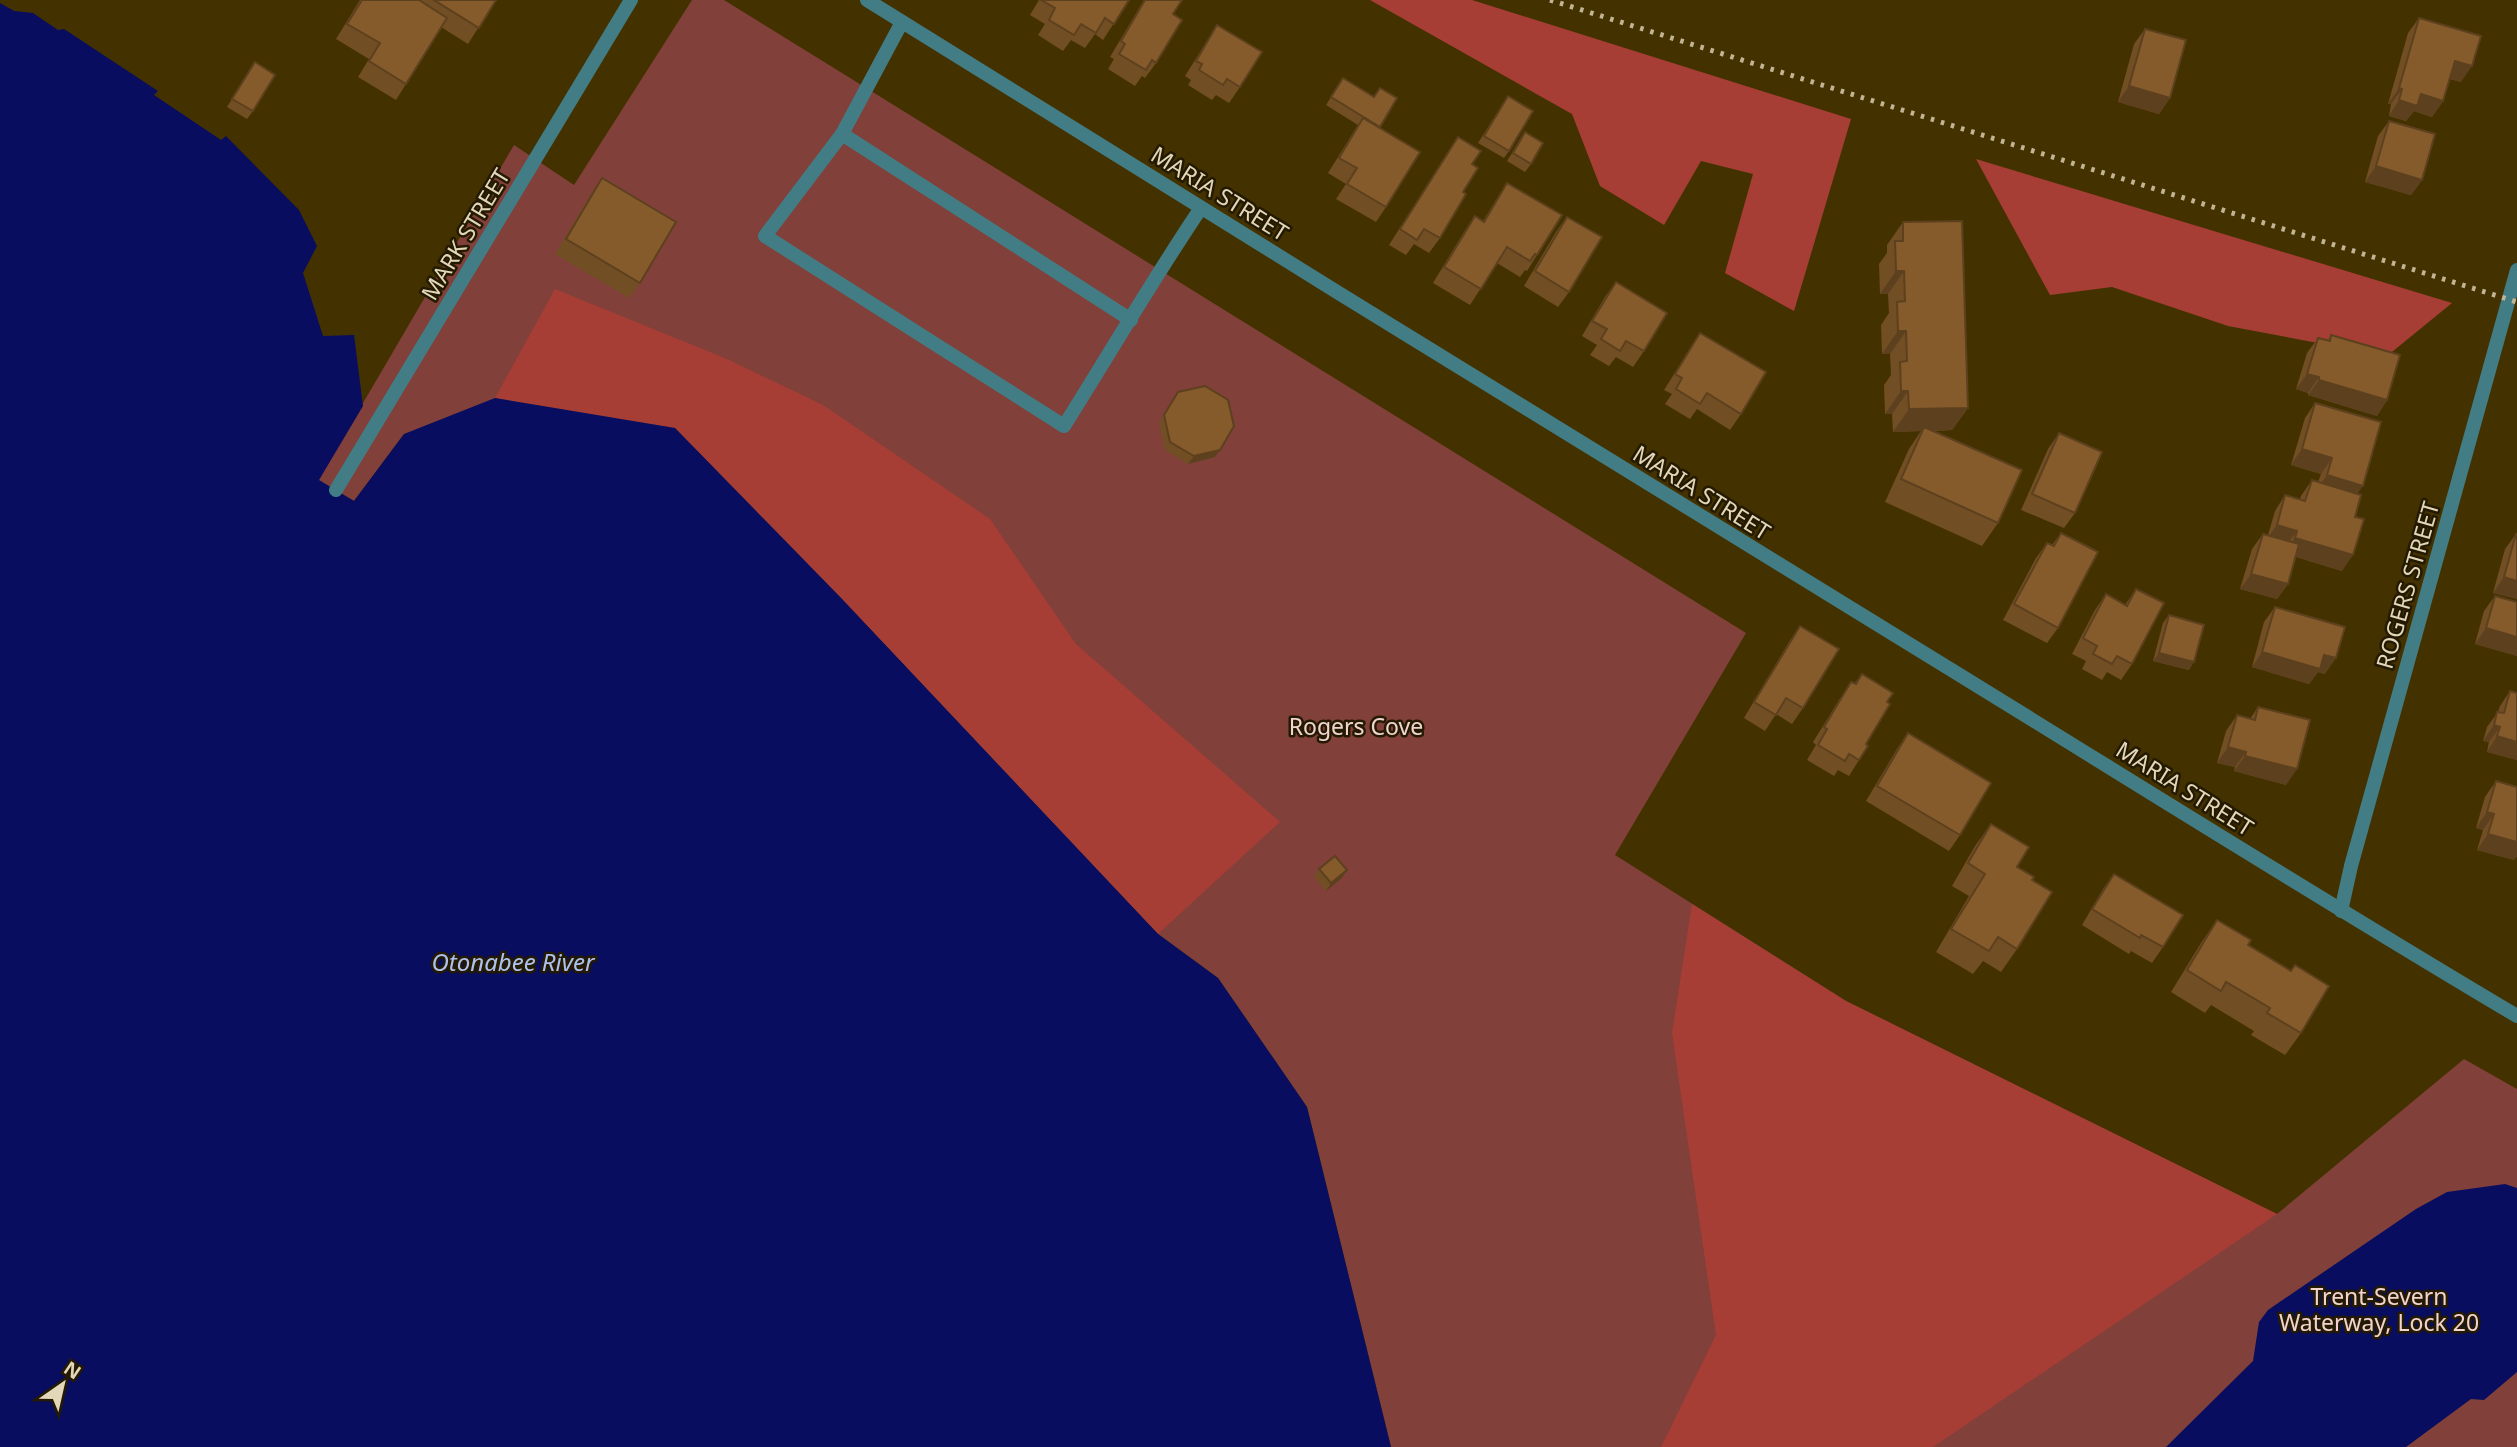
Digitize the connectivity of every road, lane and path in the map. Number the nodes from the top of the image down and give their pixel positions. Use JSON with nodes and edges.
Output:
{"nodes":[{"id":1,"x":631,"y":0,"type":"edge"},
{"id":2,"x":867,"y":0,"type":"edge"},
{"id":3,"x":902,"y":22,"type":"junction"},
{"id":4,"x":842,"y":134,"type":"junction"},
{"id":5,"x":1201,"y":208,"type":"junction"},
{"id":6,"x":2517,"y":271,"type":"edge"},
{"id":7,"x":1131,"y":320,"type":"junction"},
{"id":8,"x":336,"y":490,"type":"dead end"},
{"id":9,"x":2341,"y":911,"type":"junction"},
{"id":10,"x":2517,"y":1016,"type":"edge"}],
"edges":[{"from":1,"to":8,"type":"street","name":"MARK STREET"},
{"from":2,"to":3,"type":"street","name":"MARIA STREET"},
{"from":3,"to":4,"type":"street"},
{"from":3,"to":5,"type":"street","name":"MARIA STREET"},
{"from":4,"to":7,"type":"street"},
{"from":4,"to":7,"type":"street"},
{"from":5,"to":7,"type":"street"},
{"from":5,"to":9,"type":"street","name":"MARIA STREET"},
{"from":6,"to":9,"type":"street","name":"ROGERS STREET"},
{"from":9,"to":10,"type":"street","name":"MARIA STREET"}]}
